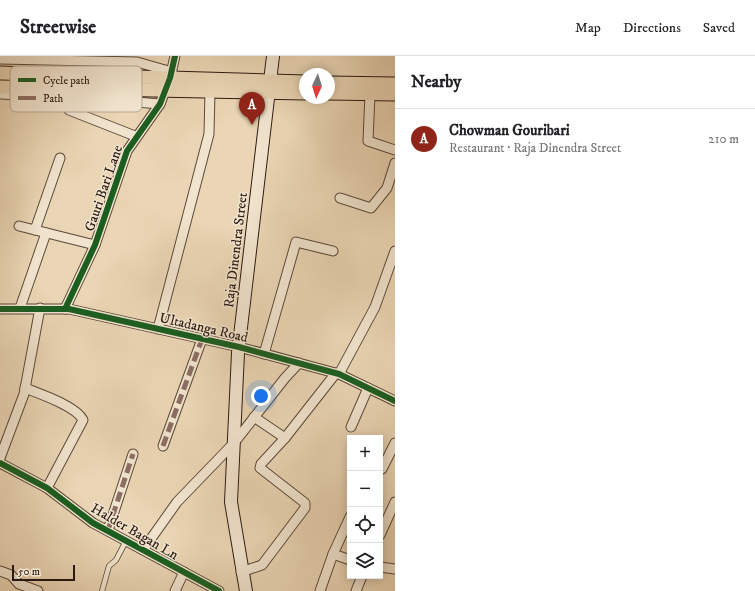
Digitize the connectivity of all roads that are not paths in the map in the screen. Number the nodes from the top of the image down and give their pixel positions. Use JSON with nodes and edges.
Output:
{"nodes":[{"id":1,"x":175,"y":56,"type":"edge"},
{"id":2,"x":273,"y":56,"type":"edge"},
{"id":3,"x":4,"y":58,"type":"edge"},
{"id":4,"x":0,"y":73,"type":"edge"},
{"id":5,"x":10,"y":73,"type":"edge"},
{"id":6,"x":142,"y":77,"type":"edge"},
{"id":7,"x":170,"y":80,"type":"junction"},
{"id":8,"x":299,"y":83,"type":"edge"},
{"id":9,"x":335,"y":83,"type":"edge"},
{"id":10,"x":395,"y":84,"type":"edge"},
{"id":11,"x":0,"y":87,"type":"edge"},
{"id":12,"x":10,"y":87,"type":"edge"},
{"id":13,"x":269,"y":87,"type":"junction"},
{"id":14,"x":142,"y":89,"type":"edge"},
{"id":15,"x":210,"y":91,"type":"junction"},
{"id":16,"x":299,"y":92,"type":"edge"},
{"id":17,"x":335,"y":93,"type":"edge"},
{"id":18,"x":0,"y":94,"type":"edge"},
{"id":19,"x":10,"y":94,"type":"edge"},
{"id":20,"x":370,"y":94,"type":"junction"},
{"id":21,"x":395,"y":94,"type":"edge"},
{"id":22,"x":142,"y":102,"type":"edge"},
{"id":23,"x":160,"y":104,"type":"junction"},
{"id":24,"x":74,"y":112,"type":"edge"},
{"id":25,"x":136,"y":136,"type":"junction"},
{"id":26,"x":395,"y":150,"type":"edge"},
{"id":27,"x":60,"y":158,"type":"dead end"},
{"id":28,"x":395,"y":162,"type":"edge"},
{"id":29,"x":340,"y":198,"type":"dead end"},
{"id":30,"x":19,"y":226,"type":"dead end"},
{"id":31,"x":35,"y":230,"type":"junction"},
{"id":32,"x":46,"y":233,"type":"junction"},
{"id":33,"x":96,"y":245,"type":"junction"},
{"id":34,"x":333,"y":251,"type":"dead end"},
{"id":35,"x":395,"y":251,"type":"edge"},
{"id":36,"x":20,"y":308,"type":"junction"},
{"id":37,"x":40,"y":308,"type":"junction"},
{"id":38,"x":0,"y":309,"type":"edge"},
{"id":39,"x":65,"y":309,"type":"junction"},
{"id":40,"x":158,"y":329,"type":"junction"},
{"id":41,"x":202,"y":339,"type":"junction"},
{"id":42,"x":239,"y":347,"type":"junction"},
{"id":43,"x":264,"y":354,"type":"junction"},
{"id":44,"x":299,"y":363,"type":"junction"},
{"id":45,"x":337,"y":373,"type":"junction"},
{"id":46,"x":25,"y":388,"type":"junction"},
{"id":47,"x":368,"y":388,"type":"junction"},
{"id":48,"x":395,"y":401,"type":"edge"},
{"id":49,"x":254,"y":417,"type":"junction"},
{"id":50,"x":351,"y":427,"type":"dead end"},
{"id":51,"x":285,"y":438,"type":"junction"},
{"id":52,"x":234,"y":443,"type":"junction"},
{"id":53,"x":395,"y":443,"type":"edge"},
{"id":54,"x":163,"y":446,"type":"dead end"},
{"id":55,"x":134,"y":454,"type":"dead end"},
{"id":56,"x":0,"y":458,"type":"edge"},
{"id":57,"x":0,"y":463,"type":"edge"},
{"id":58,"x":383,"y":468,"type":"edge"},
{"id":59,"x":47,"y":488,"type":"junction"},
{"id":60,"x":395,"y":502,"type":"edge"},
{"id":61,"x":347,"y":524,"type":"edge"},
{"id":62,"x":383,"y":528,"type":"edge"},
{"id":63,"x":108,"y":530,"type":"junction"},
{"id":64,"x":126,"y":541,"type":"junction"},
{"id":65,"x":143,"y":550,"type":"junction"},
{"id":66,"x":333,"y":554,"type":"junction"},
{"id":67,"x":347,"y":559,"type":"edge"},
{"id":68,"x":383,"y":567,"type":"edge"},
{"id":69,"x":395,"y":569,"type":"edge"},
{"id":70,"x":0,"y":571,"type":"edge"},
{"id":71,"x":184,"y":572,"type":"junction"},
{"id":72,"x":241,"y":572,"type":"junction"},
{"id":73,"x":361,"y":579,"type":"edge"},
{"id":74,"x":38,"y":591,"type":"edge"},
{"id":75,"x":102,"y":591,"type":"edge"},
{"id":76,"x":175,"y":591,"type":"edge"},
{"id":77,"x":219,"y":591,"type":"edge"},
{"id":78,"x":246,"y":591,"type":"edge"},
{"id":79,"x":320,"y":591,"type":"edge"},
{"id":80,"x":356,"y":591,"type":"edge"}],
"edges":[{"from":1,"to":7,"type":"street","name":"Gauri Bari Lane"},
{"from":2,"to":13,"type":"main road","name":"Raja Dinendra Street"},
{"from":3,"to":7,"type":"street"},
{"from":4,"to":5,"type":"main road"},
{"from":6,"to":7,"type":"main road"},
{"from":7,"to":13,"type":"main road"},
{"from":7,"to":14,"type":"main road"},
{"from":7,"to":15,"type":"main road"},
{"from":7,"to":23,"type":"street","name":"Gauri Bari Lane"},
{"from":8,"to":13,"type":"main road"},
{"from":9,"to":10,"type":"main road"},
{"from":11,"to":12,"type":"main road"},
{"from":13,"to":15,"type":"main road"},
{"from":13,"to":16,"type":"main road"},
{"from":13,"to":42,"type":"main road","name":"Raja Dinendra Street"},
{"from":15,"to":40,"type":"street"},
{"from":17,"to":20,"type":"main road"},
{"from":18,"to":19,"type":"street"},
{"from":20,"to":21,"type":"main road"},
{"from":20,"to":26,"type":"street"},
{"from":22,"to":23,"type":"street"},
{"from":23,"to":25,"type":"street","name":"Gauri Bari Lane"},
{"from":24,"to":25,"type":"street"},
{"from":25,"to":33,"type":"street","name":"Gauri Bari Lane"},
{"from":27,"to":31,"type":"street"},
{"from":28,"to":29,"type":"street"},
{"from":30,"to":31,"type":"street"},
{"from":31,"to":32,"type":"street"},
{"from":32,"to":33,"type":"street"},
{"from":32,"to":36,"type":"street"},
{"from":33,"to":39,"type":"street","name":"Gauri Bari Lane"},
{"from":34,"to":43,"type":"street"},
{"from":35,"to":45,"type":"street"},
{"from":36,"to":37,"type":"street","name":"Ultadanga Road"},
{"from":36,"to":38,"type":"street","name":"Ultadanga Road"},
{"from":37,"to":39,"type":"street","name":"Ultadanga Road"},
{"from":37,"to":46,"type":"street"},
{"from":39,"to":40,"type":"street","name":"Ultadanga Road"},
{"from":40,"to":41,"type":"street","name":"Ultadanga Road"},
{"from":41,"to":42,"type":"street","name":"Ultadanga Road"},
{"from":41,"to":54,"type":"street"},
{"from":42,"to":43,"type":"street","name":"Ultadanga Road"},
{"from":42,"to":52,"type":"main road","name":"Raja Dinendra Street"},
{"from":43,"to":44,"type":"street","name":"Ultadanga Road"},
{"from":44,"to":45,"type":"street","name":"Ultadanga Road"},
{"from":44,"to":49,"type":"street"},
{"from":45,"to":47,"type":"street","name":"Ultadanga Road"},
{"from":45,"to":51,"type":"street"},
{"from":46,"to":56,"type":"street"},
{"from":46,"to":59,"type":"street"},
{"from":47,"to":48,"type":"street","name":"Ultadanga Road"},
{"from":47,"to":50,"type":"street"},
{"from":49,"to":51,"type":"street"},
{"from":49,"to":52,"type":"street"},
{"from":51,"to":72,"type":"street"},
{"from":52,"to":65,"type":"street"},
{"from":52,"to":72,"type":"main road","name":"Raja Dinendra Street"},
{"from":53,"to":58,"type":"street"},
{"from":55,"to":63,"type":"street"},
{"from":57,"to":59,"type":"street","name":"Halder Bagan Ln"},
{"from":59,"to":63,"type":"street","name":"Halder Bagan Ln"},
{"from":60,"to":62,"type":"street"},
{"from":61,"to":66,"type":"street"},
{"from":63,"to":64,"type":"street","name":"Halder Bagan Ln"},
{"from":64,"to":65,"type":"street","name":"Halder Bagan Ln"},
{"from":64,"to":75,"type":"lane"},
{"from":65,"to":71,"type":"street","name":"Halder Bagan Ln"},
{"from":66,"to":67,"type":"street"},
{"from":66,"to":79,"type":"street"},
{"from":68,"to":69,"type":"street"},
{"from":70,"to":74,"type":"street"},
{"from":71,"to":76,"type":"street"},
{"from":71,"to":77,"type":"street","name":"Halder Bagan Ln"},
{"from":72,"to":78,"type":"main road","name":"Raja Dinendra Street"},
{"from":73,"to":80,"type":"street"}]}
